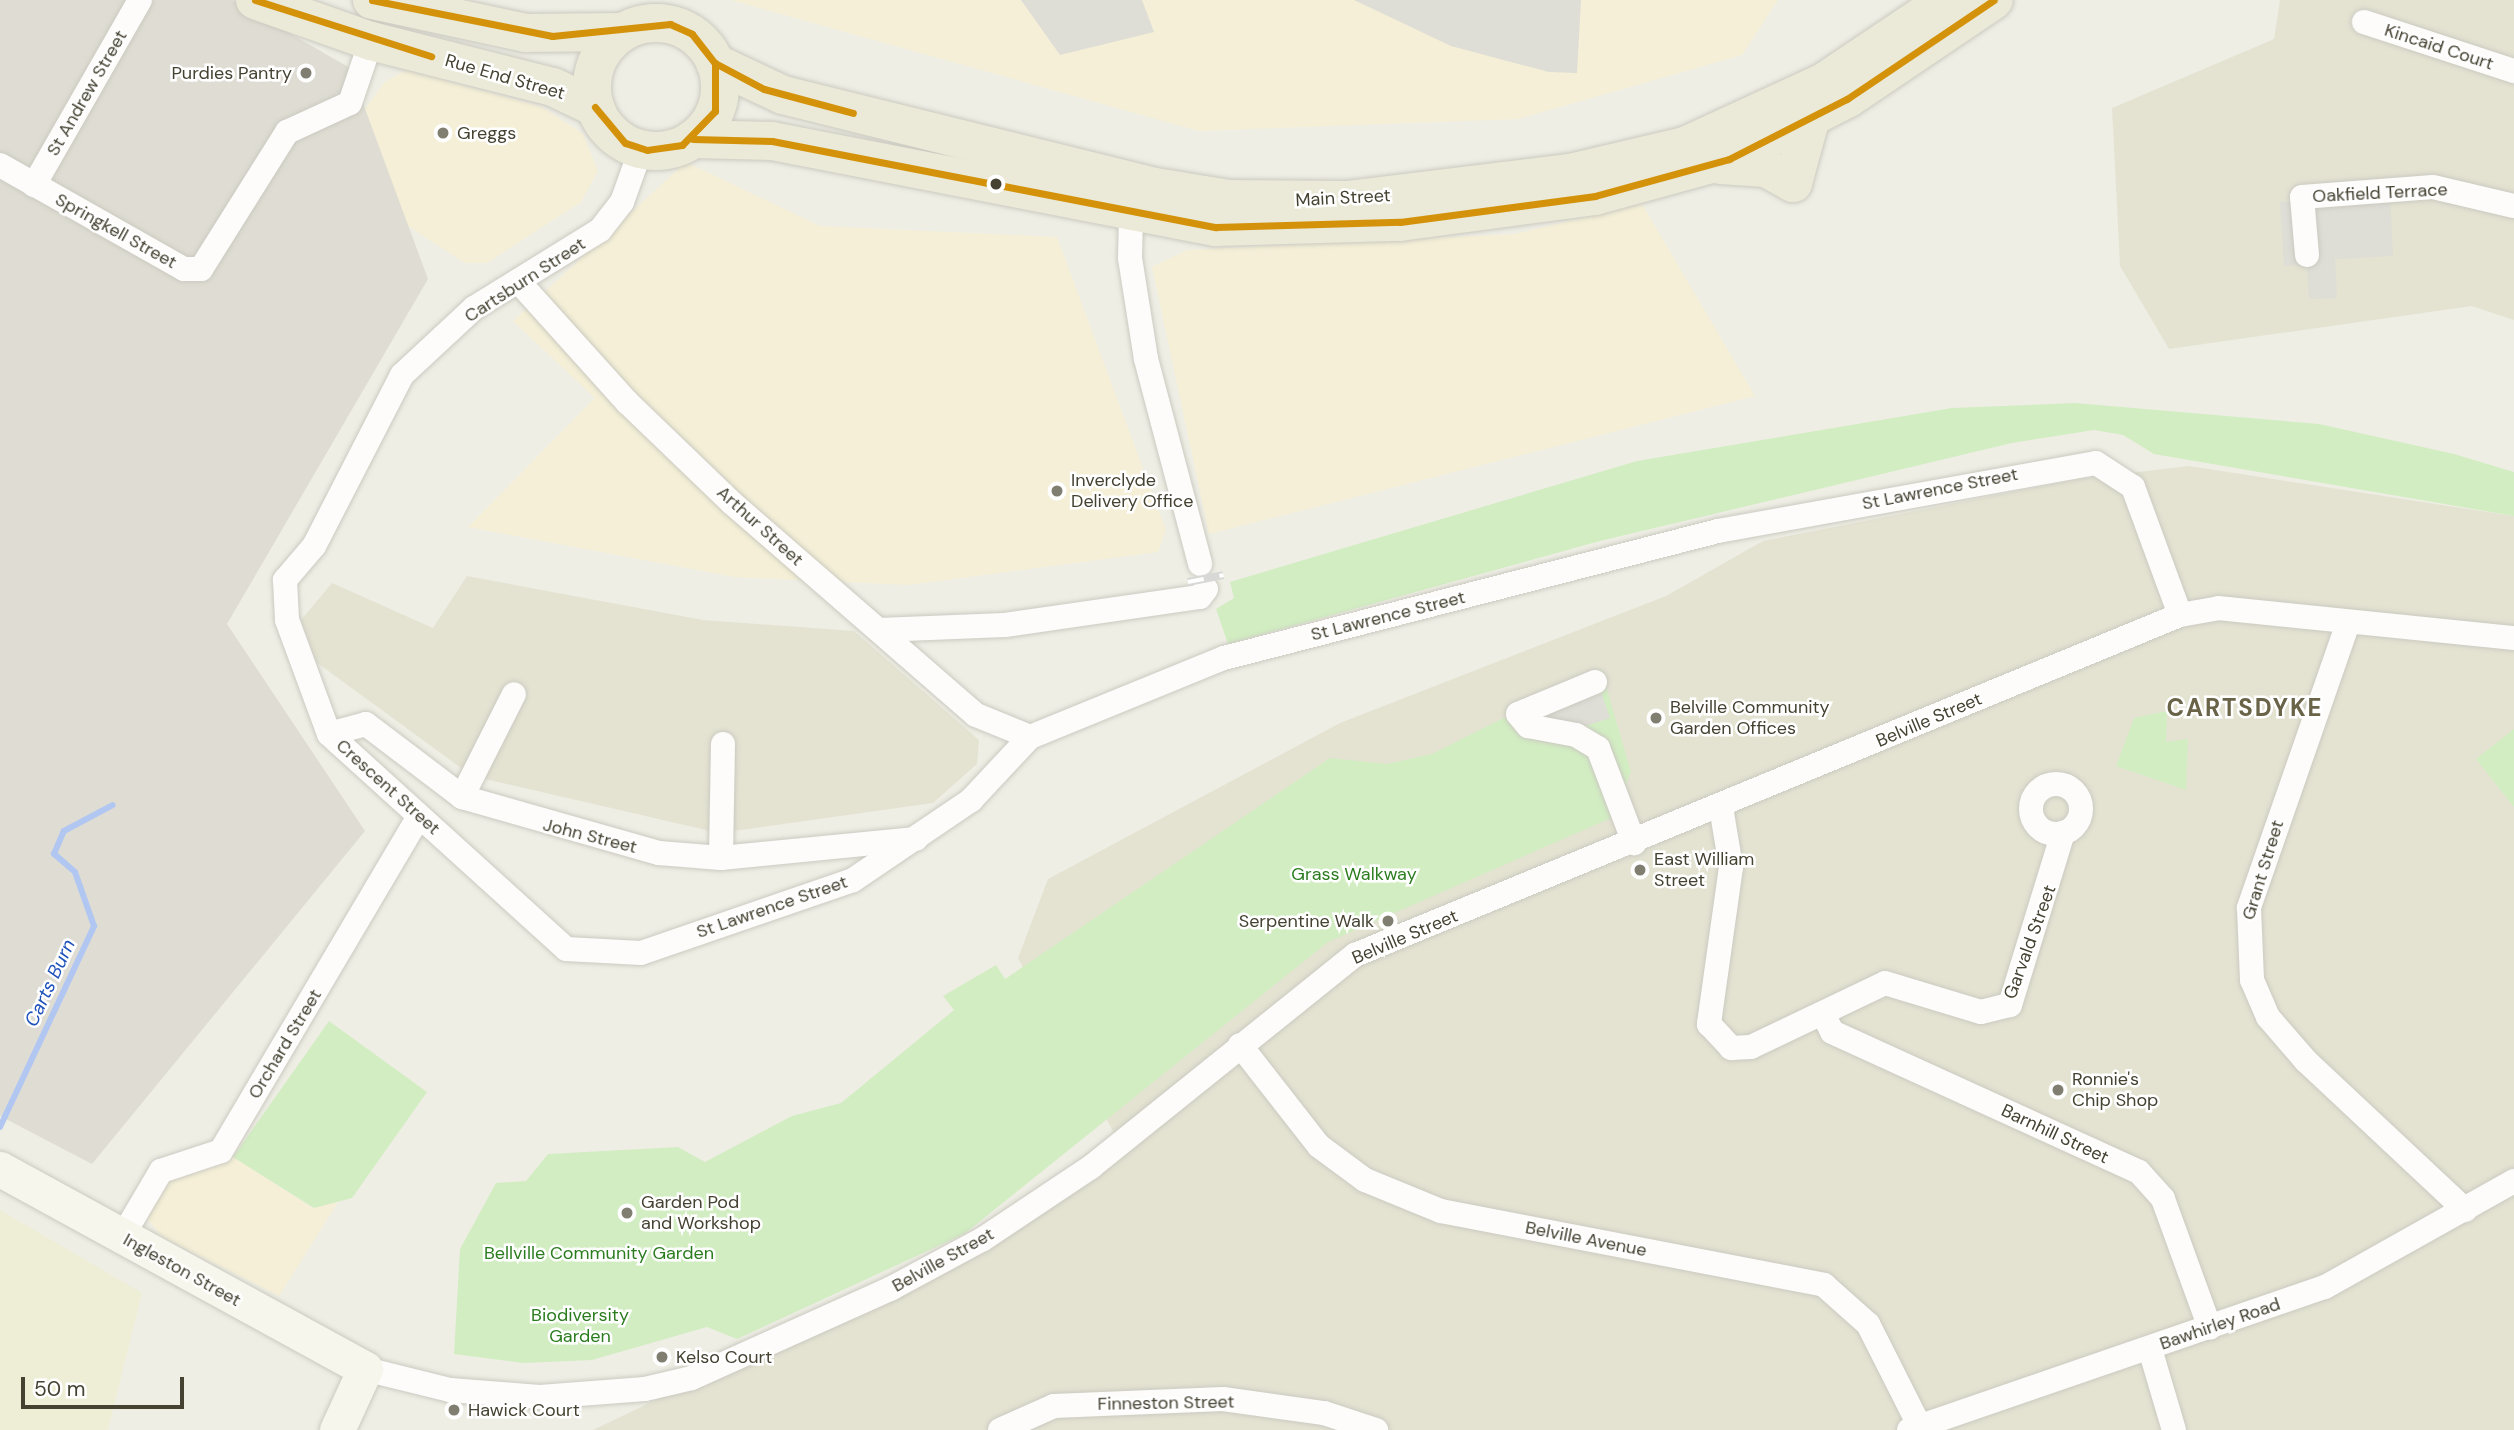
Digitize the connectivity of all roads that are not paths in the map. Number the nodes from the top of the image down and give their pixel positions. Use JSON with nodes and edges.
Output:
{"nodes":[{"id":1,"x":140,"y":0,"type":"edge"},
{"id":2,"x":255,"y":0,"type":"edge"},
{"id":3,"x":372,"y":0,"type":"edge"},
{"id":4,"x":1947,"y":0,"type":"edge"},
{"id":5,"x":1994,"y":0,"type":"edge"},
{"id":6,"x":2364,"y":22,"type":"dead end"},
{"id":7,"x":622,"y":32,"type":"junction"},
{"id":8,"x":371,"y":41,"type":"junction"},
{"id":9,"x":715,"y":63,"type":"junction"},
{"id":10,"x":2514,"y":71,"type":"edge"},
{"id":11,"x":595,"y":107,"type":"junction"},
{"id":12,"x":693,"y":139,"type":"junction"},
{"id":13,"x":642,"y":149,"type":"junction"},
{"id":14,"x":0,"y":165,"type":"edge"},
{"id":15,"x":34,"y":185,"type":"junction"},
{"id":16,"x":2514,"y":206,"type":"edge"},
{"id":17,"x":1132,"y":214,"type":"junction"},
{"id":18,"x":2307,"y":255,"type":"dead end"},
{"id":19,"x":518,"y":281,"type":"junction"},
{"id":20,"x":1200,"y":565,"type":"dead end"},
{"id":21,"x":285,"y":580,"type":"joint"},
{"id":22,"x":1206,"y":589,"type":"dead end"},
{"id":23,"x":2180,"y":615,"type":"junction"},
{"id":24,"x":2348,"y":623,"type":"junction"},
{"id":25,"x":879,"y":630,"type":"junction"},
{"id":26,"x":2514,"y":638,"type":"edge"},
{"id":27,"x":1595,"y":682,"type":"dead end"},
{"id":28,"x":514,"y":694,"type":"dead end"},
{"id":29,"x":329,"y":734,"type":"junction"},
{"id":30,"x":1030,"y":737,"type":"junction"},
{"id":31,"x":723,"y":744,"type":"dead end"},
{"id":32,"x":462,"y":797,"type":"junction"},
{"id":33,"x":1721,"y":807,"type":"junction"},
{"id":34,"x":419,"y":816,"type":"junction"},
{"id":35,"x":2063,"y":833,"type":"dead end"},
{"id":36,"x":922,"y":838,"type":"junction"},
{"id":37,"x":1634,"y":843,"type":"junction"},
{"id":38,"x":722,"y":858,"type":"junction"},
{"id":39,"x":566,"y":949,"type":"joint"},
{"id":40,"x":1823,"y":1014,"type":"junction"},
{"id":41,"x":1240,"y":1045,"type":"junction"},
{"id":42,"x":0,"y":1169,"type":"edge"},
{"id":43,"x":2514,"y":1181,"type":"edge"},
{"id":44,"x":2465,"y":1210,"type":"junction"},
{"id":45,"x":122,"y":1237,"type":"junction"},
{"id":46,"x":2210,"y":1328,"type":"junction"},
{"id":47,"x":2150,"y":1349,"type":"junction"},
{"id":48,"x":365,"y":1369,"type":"junction"},
{"id":49,"x":1914,"y":1428,"type":"edge"},
{"id":50,"x":337,"y":1430,"type":"edge"},
{"id":51,"x":1000,"y":1430,"type":"edge"},
{"id":52,"x":1376,"y":1430,"type":"edge"},
{"id":53,"x":2174,"y":1430,"type":"edge"}],
"edges":[{"from":1,"to":15,"type":"street","name":"St Andrew Street"},
{"from":2,"to":8,"type":"highway","name":"Rue End Street"},
{"from":3,"to":7,"type":"highway"},
{"from":4,"to":9,"type":"highway","name":"Main Street"},
{"from":5,"to":17,"type":"highway","name":"Main Street"},
{"from":6,"to":10,"type":"street","name":"Kincaid Court"},
{"from":7,"to":9,"type":"highway"},
{"from":7,"to":11,"type":"highway"},
{"from":8,"to":11,"type":"highway","name":"Rue End Street"},
{"from":8,"to":15,"type":"street","name":"Springkell Street"},
{"from":9,"to":12,"type":"highway"},
{"from":11,"to":13,"type":"highway"},
{"from":12,"to":13,"type":"highway"},
{"from":12,"to":17,"type":"highway","name":"Main Street"},
{"from":13,"to":19,"type":"street","name":"Cartsburn Street"},
{"from":14,"to":15,"type":"street","name":"Springkell Street"},
{"from":16,"to":18,"type":"street","name":"Oakfield Terrace"},
{"from":17,"to":20,"type":"street"},
{"from":19,"to":21,"type":"street","name":"Cartsburn Street"},
{"from":19,"to":25,"type":"street","name":"Arthur Street"},
{"from":21,"to":29,"type":"street","name":"Crescent Street"},
{"from":22,"to":25,"type":"street"},
{"from":23,"to":24,"type":"street","name":"Belville Street"},
{"from":23,"to":30,"type":"street","name":"St Lawrence Street"},
{"from":23,"to":33,"type":"street","name":"Belville Street"},
{"from":24,"to":26,"type":"street","name":"Belville Street"},
{"from":24,"to":44,"type":"street","name":"Grant Street"},
{"from":25,"to":30,"type":"street","name":"Arthur Street"},
{"from":27,"to":37,"type":"street"},
{"from":28,"to":32,"type":"street"},
{"from":29,"to":32,"type":"street","name":"John Street"},
{"from":29,"to":34,"type":"street","name":"Crescent Street"},
{"from":30,"to":36,"type":"street","name":"St Lawrence Street"},
{"from":31,"to":38,"type":"street"},
{"from":32,"to":38,"type":"street","name":"John Street"},
{"from":33,"to":37,"type":"street","name":"Belville Street"},
{"from":33,"to":40,"type":"street","name":"Garvald Street"},
{"from":34,"to":39,"type":"street","name":"Crescent Street"},
{"from":34,"to":45,"type":"street","name":"Orchard Street"},
{"from":35,"to":40,"type":"street","name":"Garvald Street"},
{"from":36,"to":38,"type":"street","name":"John Street"},
{"from":36,"to":39,"type":"street","name":"St Lawrence Street"},
{"from":37,"to":41,"type":"street","name":"Belville Street"},
{"from":40,"to":46,"type":"street","name":"Barnhill Street"},
{"from":41,"to":48,"type":"street","name":"Belville Street"},
{"from":41,"to":49,"type":"street","name":"Belville Avenue"},
{"from":42,"to":45,"type":"main road","name":"Ingleston Street"},
{"from":43,"to":44,"type":"street","name":"Bawhirley Road"},
{"from":44,"to":46,"type":"street","name":"Bawhirley Road"},
{"from":45,"to":48,"type":"main road","name":"Ingleston Street"},
{"from":46,"to":47,"type":"street","name":"Bawhirley Road"},
{"from":47,"to":49,"type":"street","name":"Bawhirley Road"},
{"from":47,"to":53,"type":"street"},
{"from":48,"to":50,"type":"main road"},
{"from":51,"to":52,"type":"street","name":"Finneston Street"}]}
